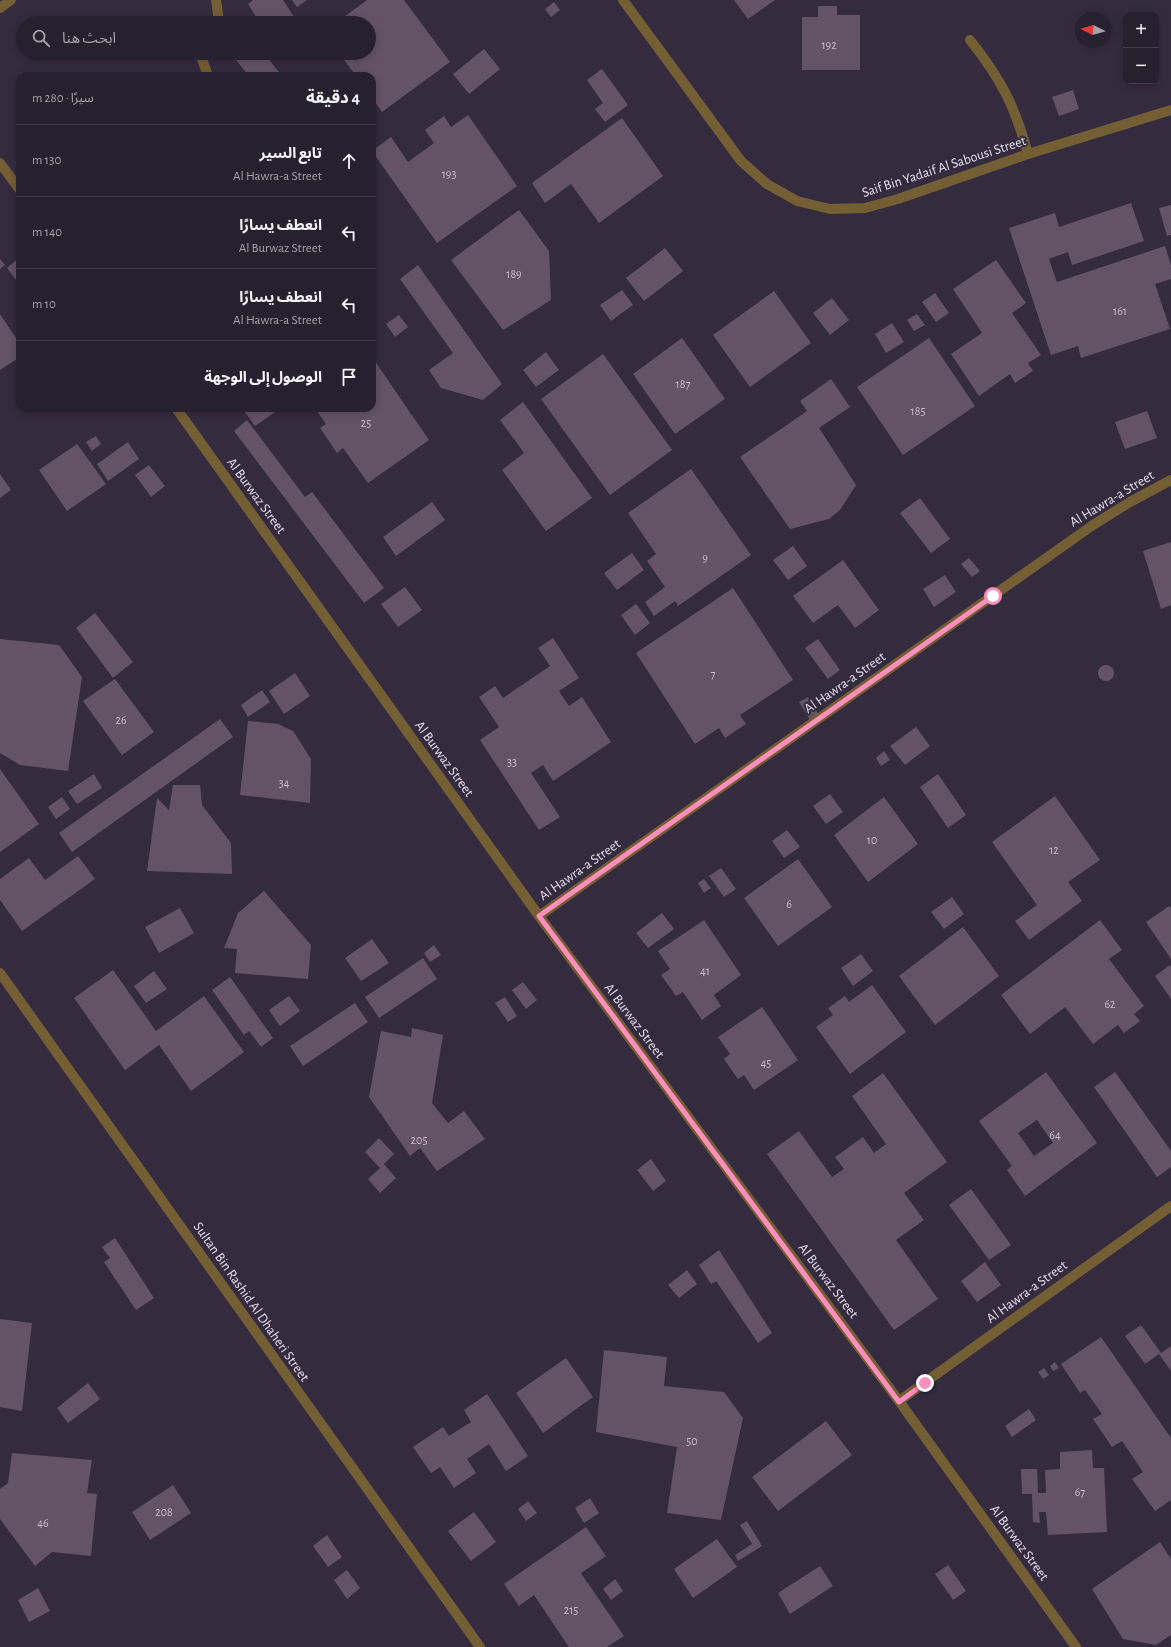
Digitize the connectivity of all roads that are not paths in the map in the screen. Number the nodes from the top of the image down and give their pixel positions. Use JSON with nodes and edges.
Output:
{"nodes":[{"id":1,"x":11,"y":0,"type":"edge"},
{"id":2,"x":216,"y":0,"type":"edge"},
{"id":3,"x":623,"y":0,"type":"edge"},
{"id":4,"x":0,"y":8,"type":"edge"},
{"id":5,"x":218,"y":16,"type":"edge"},
{"id":6,"x":970,"y":40,"type":"dead end"},
{"id":7,"x":202,"y":60,"type":"edge"},
{"id":8,"x":207,"y":72,"type":"edge"},
{"id":9,"x":1171,"y":110,"type":"edge"},
{"id":10,"x":1028,"y":154,"type":"junction"},
{"id":11,"x":0,"y":162,"type":"edge"},
{"id":12,"x":16,"y":184,"type":"edge"},
{"id":13,"x":179,"y":412,"type":"edge"},
{"id":14,"x":1171,"y":480,"type":"edge"},
{"id":15,"x":539,"y":916,"type":"junction"},
{"id":16,"x":0,"y":973,"type":"edge"},
{"id":17,"x":1171,"y":1206,"type":"edge"},
{"id":18,"x":899,"y":1402,"type":"junction"},
{"id":19,"x":480,"y":1647,"type":"edge"},
{"id":20,"x":1076,"y":1647,"type":"edge"}],
"edges":[{"from":1,"to":4,"type":"street"},
{"from":2,"to":5,"type":"street"},
{"from":3,"to":10,"type":"street","name":"Saif Bin Yadaif Al Sabousi Street"},
{"from":6,"to":10,"type":"street"},
{"from":7,"to":8,"type":"street"},
{"from":9,"to":10,"type":"street","name":"Saif Bin Yadaif Al Sabousi Street"},
{"from":11,"to":12,"type":"street"},
{"from":13,"to":15,"type":"street","name":"Al Burwaz Street"},
{"from":14,"to":15,"type":"street","name":"Al Hawra-a Street"},
{"from":15,"to":18,"type":"street","name":"Al Burwaz Street"},
{"from":16,"to":19,"type":"street","name":"Sultan Bin Rashid Al Dhaheri Street"},
{"from":17,"to":18,"type":"street","name":"Al Hawra-a Street"},
{"from":18,"to":20,"type":"street","name":"Al Burwaz Street"}]}
